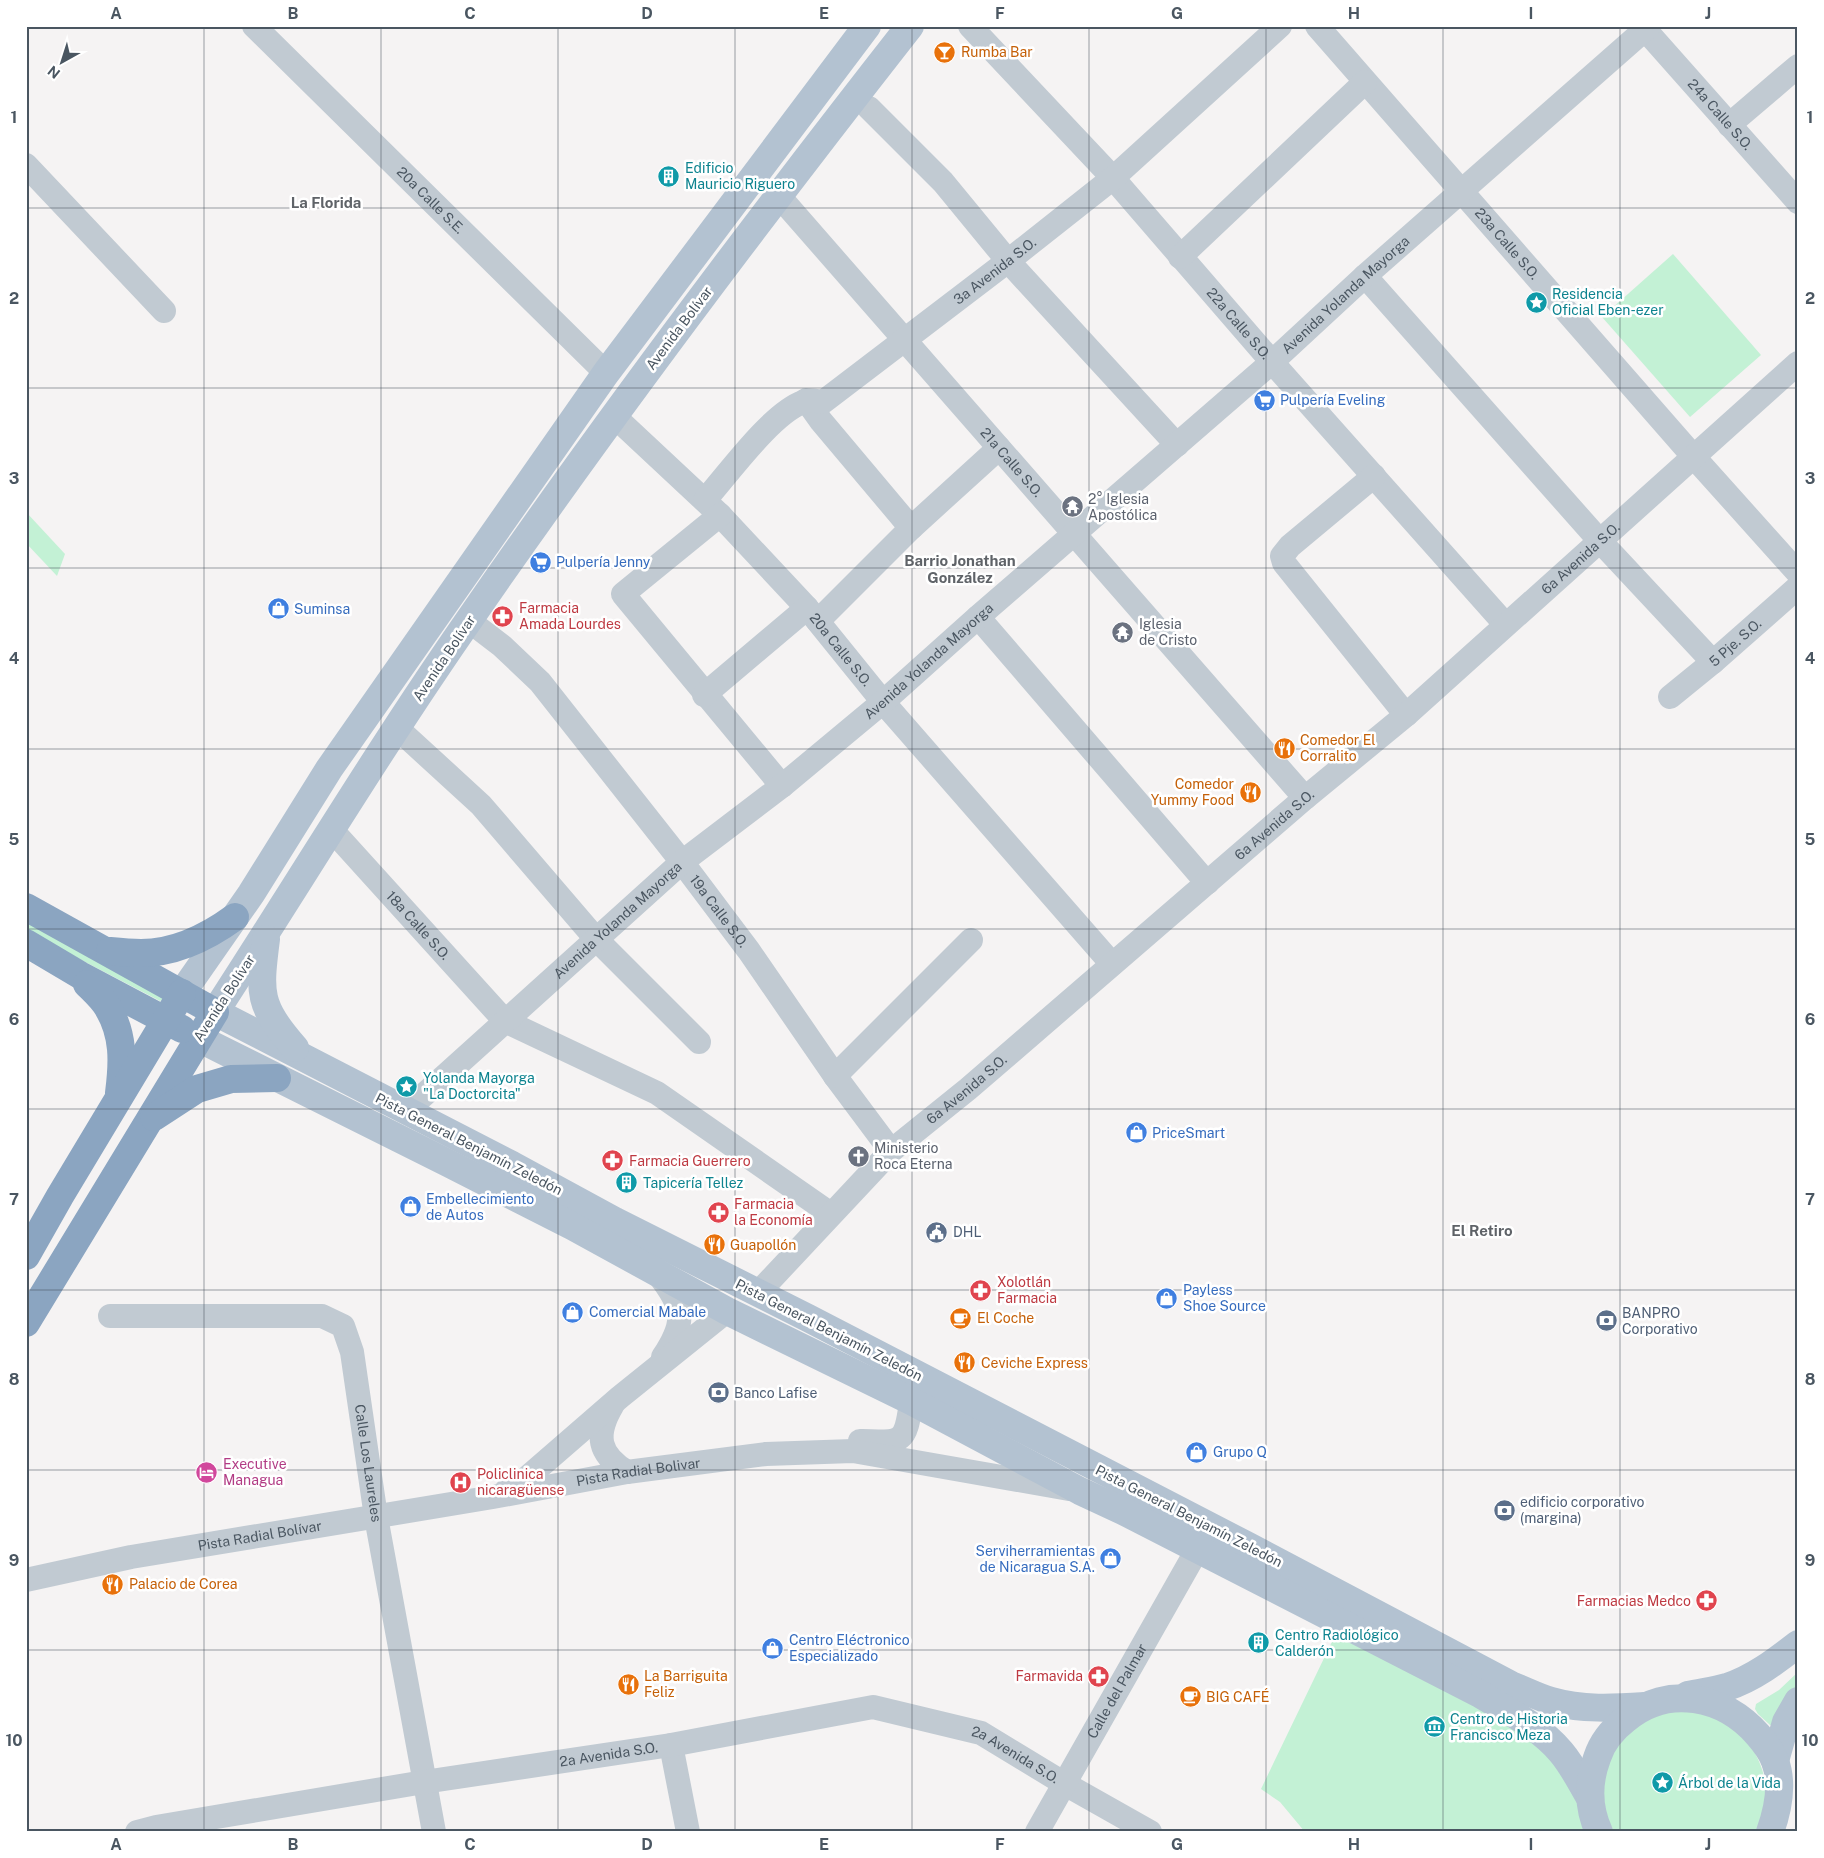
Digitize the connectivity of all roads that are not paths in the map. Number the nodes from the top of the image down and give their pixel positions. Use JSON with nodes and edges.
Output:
{"nodes":[{"id":1,"x":254,"y":26,"type":"edge"},
{"id":2,"x":867,"y":26,"type":"edge"},
{"id":3,"x":910,"y":26,"type":"edge"},
{"id":4,"x":970,"y":26,"type":"edge"},
{"id":5,"x":1280,"y":26,"type":"edge"},
{"id":6,"x":1317,"y":26,"type":"edge"},
{"id":7,"x":1645,"y":27,"type":"edge"},
{"id":8,"x":1798,"y":66,"type":"edge"},
{"id":9,"x":1365,"y":82,"type":"junction"},
{"id":10,"x":870,"y":108,"type":"dead end"},
{"id":11,"x":1729,"y":124,"type":"junction"},
{"id":12,"x":26,"y":165,"type":"edge"},
{"id":13,"x":1113,"y":178,"type":"junction"},
{"id":14,"x":1462,"y":191,"type":"junction"},
{"id":15,"x":778,"y":195,"type":"junction"},
{"id":16,"x":1798,"y":202,"type":"edge"},
{"id":17,"x":1180,"y":257,"type":"junction"},
{"id":18,"x":1008,"y":261,"type":"junction"},
{"id":19,"x":1366,"y":276,"type":"junction"},
{"id":20,"x":164,"y":311,"type":"dead end"},
{"id":21,"x":904,"y":340,"type":"junction"},
{"id":22,"x":1272,"y":362,"type":"junction"},
{"id":23,"x":606,"y":373,"type":"junction"},
{"id":24,"x":1793,"y":376,"type":"edge"},
{"id":25,"x":806,"y":400,"type":"junction"},
{"id":26,"x":614,"y":416,"type":"junction"},
{"id":27,"x":1177,"y":446,"type":"junction"},
{"id":28,"x":999,"y":448,"type":"junction"},
{"id":29,"x":1693,"y":456,"type":"junction"},
{"id":30,"x":1374,"y":476,"type":"junction"},
{"id":31,"x":712,"y":508,"type":"junction"},
{"id":32,"x":911,"y":528,"type":"junction"},
{"id":33,"x":1074,"y":535,"type":"junction"},
{"id":34,"x":1599,"y":540,"type":"junction"},
{"id":35,"x":1798,"y":573,"type":"edge"},
{"id":36,"x":1798,"y":587,"type":"edge"},
{"id":37,"x":812,"y":615,"type":"junction"},
{"id":38,"x":978,"y":617,"type":"junction"},
{"id":39,"x":468,"y":620,"type":"junction"},
{"id":40,"x":1505,"y":624,"type":"junction"},
{"id":41,"x":1713,"y":662,"type":"junction"},
{"id":42,"x":704,"y":695,"type":"junction"},
{"id":43,"x":1670,"y":697,"type":"dead end"},
{"id":44,"x":883,"y":702,"type":"junction"},
{"id":45,"x":1406,"y":715,"type":"junction"},
{"id":46,"x":397,"y":728,"type":"junction"},
{"id":47,"x":782,"y":786,"type":"junction"},
{"id":48,"x":1305,"y":798,"type":"junction"},
{"id":49,"x":331,"y":829,"type":"junction"},
{"id":50,"x":682,"y":862,"type":"junction"},
{"id":51,"x":1207,"y":883,"type":"junction"},
{"id":52,"x":26,"y":908,"type":"edge"},
{"id":53,"x":235,"y":917,"type":"junction"},
{"id":54,"x":266,"y":933,"type":"junction"},
{"id":55,"x":596,"y":939,"type":"junction"},
{"id":56,"x":971,"y":940,"type":"dead end"},
{"id":57,"x":29,"y":945,"type":"edge"},
{"id":58,"x":101,"y":949,"type":"junction"},
{"id":59,"x":1112,"y":964,"type":"junction"},
{"id":60,"x":80,"y":975,"type":"junction"},
{"id":61,"x":182,"y":994,"type":"junction"},
{"id":62,"x":215,"y":1012,"type":"junction"},
{"id":63,"x":166,"y":1020,"type":"junction"},
{"id":64,"x":505,"y":1020,"type":"junction"},
{"id":65,"x":198,"y":1038,"type":"junction"},
{"id":66,"x":699,"y":1042,"type":"dead end"},
{"id":67,"x":303,"y":1058,"type":"junction"},
{"id":68,"x":835,"y":1076,"type":"junction"},
{"id":69,"x":277,"y":1078,"type":"junction"},
{"id":70,"x":118,"y":1099,"type":"junction"},
{"id":71,"x":406,"y":1111,"type":"junction"},
{"id":72,"x":148,"y":1120,"type":"junction"},
{"id":73,"x":892,"y":1151,"type":"junction"},
{"id":74,"x":831,"y":1214,"type":"junction"},
{"id":75,"x":588,"y":1235,"type":"junction"},
{"id":76,"x":26,"y":1256,"type":"edge"},
{"id":77,"x":658,"y":1274,"type":"junction"},
{"id":78,"x":758,"y":1293,"type":"junction"},
{"id":79,"x":727,"y":1311,"type":"junction"},
{"id":80,"x":110,"y":1316,"type":"dead end"},
{"id":81,"x":808,"y":1318,"type":"junction"},
{"id":82,"x":26,"y":1323,"type":"edge"},
{"id":83,"x":845,"y":1349,"type":"junction"},
{"id":84,"x":652,"y":1371,"type":"junction"},
{"id":85,"x":918,"y":1390,"type":"junction"},
{"id":86,"x":613,"y":1404,"type":"junction"},
{"id":87,"x":766,"y":1454,"type":"junction"},
{"id":88,"x":628,"y":1472,"type":"junction"},
{"id":89,"x":1080,"y":1491,"type":"junction"},
{"id":90,"x":494,"y":1498,"type":"junction"},
{"id":91,"x":376,"y":1517,"type":"junction"},
{"id":92,"x":1226,"y":1535,"type":"junction"},
{"id":93,"x":1197,"y":1550,"type":"junction"},
{"id":94,"x":26,"y":1580,"type":"edge"},
{"id":95,"x":1392,"y":1622,"type":"junction"},
{"id":96,"x":1798,"y":1644,"type":"edge"},
{"id":97,"x":1672,"y":1699,"type":"junction"},
{"id":98,"x":1798,"y":1701,"type":"edge"},
{"id":99,"x":1645,"y":1706,"type":"junction"},
{"id":100,"x":671,"y":1745,"type":"junction"},
{"id":101,"x":1775,"y":1761,"type":"junction"},
{"id":102,"x":424,"y":1782,"type":"junction"},
{"id":103,"x":1065,"y":1784,"type":"junction"},
{"id":104,"x":1590,"y":1798,"type":"junction"},
{"id":105,"x":1778,"y":1802,"type":"junction"},
{"id":106,"x":150,"y":1830,"type":"edge"},
{"id":107,"x":434,"y":1832,"type":"edge"},
{"id":108,"x":688,"y":1832,"type":"edge"},
{"id":109,"x":1037,"y":1832,"type":"edge"},
{"id":110,"x":1150,"y":1832,"type":"edge"},
{"id":111,"x":1599,"y":1832,"type":"edge"},
{"id":112,"x":1770,"y":1832,"type":"edge"},
{"id":113,"x":1790,"y":1832,"type":"edge"}],
"edges":[{"from":1,"to":23,"type":"street","name":"20a Calle S.E."},
{"from":2,"to":23,"type":"main road"},
{"from":3,"to":15,"type":"main road","name":"Avenida Bolívar"},
{"from":4,"to":13,"type":"street","name":"22a Calle S.O."},
{"from":5,"to":13,"type":"street","name":"3a Avenida S.O."},
{"from":6,"to":9,"type":"street","name":"23a Calle S.O."},
{"from":7,"to":11,"type":"street","name":"24a Calle S.O."},
{"from":7,"to":14,"type":"street","name":"Avenida Yolanda Mayorga"},
{"from":8,"to":11,"type":"street"},
{"from":9,"to":14,"type":"street","name":"23a Calle S.O."},
{"from":9,"to":17,"type":"street"},
{"from":10,"to":18,"type":"street"},
{"from":11,"to":16,"type":"street","name":"24a Calle S.O."},
{"from":12,"to":20,"type":"street"},
{"from":13,"to":17,"type":"street","name":"22a Calle S.O."},
{"from":13,"to":18,"type":"street","name":"3a Avenida S.O."},
{"from":14,"to":19,"type":"street","name":"Avenida Yolanda Mayorga"},
{"from":14,"to":29,"type":"street","name":"23a Calle S.O."},
{"from":15,"to":21,"type":"street","name":"21a Calle S.O."},
{"from":15,"to":26,"type":"main road","name":"Avenida Bolívar"},
{"from":17,"to":22,"type":"street","name":"22a Calle S.O."},
{"from":18,"to":21,"type":"street","name":"3a Avenida S.O."},
{"from":18,"to":27,"type":"street"},
{"from":19,"to":22,"type":"street","name":"Avenida Yolanda Mayorga"},
{"from":19,"to":34,"type":"street"},
{"from":21,"to":25,"type":"street","name":"3a Avenida S.O."},
{"from":21,"to":28,"type":"street","name":"21a Calle S.O."},
{"from":22,"to":27,"type":"street","name":"Avenida Yolanda Mayorga"},
{"from":22,"to":30,"type":"street","name":"22a Calle S.O."},
{"from":23,"to":53,"type":"main road"},
{"from":24,"to":29,"type":"street","name":"6a Avenida S.O."},
{"from":25,"to":31,"type":"street","name":"3a Avenida S.O."},
{"from":25,"to":32,"type":"street"},
{"from":26,"to":31,"type":"street","name":"20a Calle S.O."},
{"from":26,"to":39,"type":"main road","name":"Avenida Bolívar"},
{"from":27,"to":33,"type":"street","name":"Avenida Yolanda Mayorga"},
{"from":28,"to":32,"type":"street"},
{"from":28,"to":33,"type":"street","name":"21a Calle S.O."},
{"from":29,"to":34,"type":"street","name":"6a Avenida S.O."},
{"from":29,"to":35,"type":"street","name":"23a Calle S.O."},
{"from":30,"to":40,"type":"street","name":"22a Calle S.O."},
{"from":30,"to":45,"type":"street"},
{"from":31,"to":37,"type":"street","name":"20a Calle S.O."},
{"from":31,"to":42,"type":"street","name":"3a Avenida S.O."},
{"from":32,"to":37,"type":"street"},
{"from":33,"to":38,"type":"street","name":"Avenida Yolanda Mayorga"},
{"from":33,"to":48,"type":"street","name":"21a Calle S.O."},
{"from":34,"to":40,"type":"street","name":"6a Avenida S.O."},
{"from":34,"to":41,"type":"street"},
{"from":36,"to":41,"type":"street","name":"5 Pje. S.O."},
{"from":37,"to":42,"type":"street"},
{"from":37,"to":44,"type":"street","name":"20a Calle S.O."},
{"from":38,"to":44,"type":"street","name":"Avenida Yolanda Mayorga"},
{"from":38,"to":51,"type":"street"},
{"from":39,"to":46,"type":"main road","name":"Avenida Bolívar"},
{"from":39,"to":50,"type":"street","name":"19a Calle S.O."},
{"from":40,"to":45,"type":"street","name":"6a Avenida S.O."},
{"from":41,"to":43,"type":"street","name":"5 Pje. S.O."},
{"from":42,"to":47,"type":"street"},
{"from":44,"to":47,"type":"street","name":"Avenida Yolanda Mayorga"},
{"from":44,"to":59,"type":"street","name":"20a Calle S.O."},
{"from":45,"to":48,"type":"street","name":"6a Avenida S.O."},
{"from":46,"to":49,"type":"main road","name":"Avenida Bolívar"},
{"from":46,"to":55,"type":"street"},
{"from":47,"to":50,"type":"street","name":"Avenida Yolanda Mayorga"},
{"from":48,"to":51,"type":"street","name":"6a Avenida S.O."},
{"from":49,"to":54,"type":"main road","name":"Avenida Bolívar"},
{"from":49,"to":64,"type":"street","name":"18a Calle S.O."},
{"from":50,"to":55,"type":"street","name":"Avenida Yolanda Mayorga"},
{"from":50,"to":68,"type":"street","name":"19a Calle S.O."},
{"from":51,"to":59,"type":"street","name":"6a Avenida S.O."},
{"from":52,"to":58,"type":"highway","name":"Pista General Benjamín Zeledón"},
{"from":53,"to":58,"type":"highway"},
{"from":53,"to":61,"type":"main road"},
{"from":54,"to":62,"type":"main road","name":"Avenida Bolívar"},
{"from":54,"to":67,"type":"main road"},
{"from":55,"to":64,"type":"street","name":"Avenida Yolanda Mayorga"},
{"from":55,"to":66,"type":"street"},
{"from":56,"to":68,"type":"street"},
{"from":57,"to":60,"type":"highway","name":"Pista General Benjamín Zeledón"},
{"from":58,"to":61,"type":"highway","name":"Pista General Benjamín Zeledón"},
{"from":59,"to":73,"type":"street","name":"6a Avenida S.O."},
{"from":60,"to":63,"type":"highway","name":"Pista General Benjamín Zeledón"},
{"from":60,"to":70,"type":"highway"},
{"from":61,"to":62,"type":"highway","name":"Pista General Benjamín Zeledón"},
{"from":61,"to":63,"type":"highway"},
{"from":62,"to":65,"type":"highway","name":"Avenida Bolívar"},
{"from":62,"to":67,"type":"main road","name":"Pista General Benjamín Zeledón"},
{"from":63,"to":65,"type":"highway","name":"Pista General Benjamín Zeledón"},
{"from":63,"to":70,"type":"highway"},
{"from":64,"to":71,"type":"street","name":"Avenida Yolanda Mayorga"},
{"from":64,"to":74,"type":"street"},
{"from":65,"to":69,"type":"main road","name":"Pista General Benjamín Zeledón"},
{"from":65,"to":72,"type":"highway","name":"Avenida Bolívar"},
{"from":67,"to":71,"type":"main road","name":"Pista General Benjamín Zeledón"},
{"from":68,"to":73,"type":"street","name":"19a Calle S.O."},
{"from":69,"to":72,"type":"highway"},
{"from":69,"to":75,"type":"main road","name":"Pista General Benjamín Zeledón"},
{"from":70,"to":76,"type":"highway"},
{"from":71,"to":78,"type":"main road","name":"Pista General Benjamín Zeledón"},
{"from":72,"to":82,"type":"highway","name":"Avenida Bolívar"},
{"from":73,"to":74,"type":"street","name":"6a Avenida S.O."},
{"from":74,"to":78,"type":"street","name":"6a Avenida S.O."},
{"from":75,"to":77,"type":"main road","name":"Pista General Benjamín Zeledón"},
{"from":75,"to":78,"type":"main road"},
{"from":77,"to":79,"type":"main road","name":"Pista General Benjamín Zeledón"},
{"from":77,"to":84,"type":"street"},
{"from":78,"to":81,"type":"main road","name":"Pista General Benjamín Zeledón"},
{"from":79,"to":83,"type":"main road"},
{"from":79,"to":84,"type":"street"},
{"from":79,"to":85,"type":"main road","name":"Pista General Benjamín Zeledón"},
{"from":80,"to":91,"type":"street","name":"Calle Los Laureles"},
{"from":81,"to":83,"type":"main road"},
{"from":81,"to":85,"type":"main road","name":"Pista General Benjamín Zeledón"},
{"from":83,"to":85,"type":"main road"},
{"from":84,"to":86,"type":"street"},
{"from":85,"to":87,"type":"street"},
{"from":85,"to":89,"type":"main road","name":"Pista General Benjamín Zeledón"},
{"from":85,"to":92,"type":"main road","name":"Pista General Benjamín Zeledón"},
{"from":86,"to":88,"type":"street"},
{"from":86,"to":90,"type":"street"},
{"from":87,"to":88,"type":"street","name":"Pista Radial Bolivar"},
{"from":87,"to":89,"type":"street","name":"Pista Radial Bolivar"},
{"from":88,"to":90,"type":"street","name":"Pista Radial Bolivar"},
{"from":89,"to":92,"type":"main road"},
{"from":89,"to":93,"type":"main road","name":"Pista General Benjamín Zeledón"},
{"from":90,"to":91,"type":"street","name":"Pista Radial Bolívar"},
{"from":91,"to":94,"type":"street","name":"Pista Radial Bolívar"},
{"from":91,"to":102,"type":"street","name":"Calle Los Laureles"},
{"from":92,"to":95,"type":"main road","name":"Pista General Benjamín Zeledón"},
{"from":93,"to":95,"type":"main road"},
{"from":93,"to":103,"type":"street","name":"Calle del Palmar"},
{"from":93,"to":104,"type":"main road","name":"Pista General Benjamín Zeledón"},
{"from":95,"to":99,"type":"main road","name":"Pista General Benjamín Zeledón"},
{"from":96,"to":97,"type":"main road"},
{"from":97,"to":99,"type":"main road"},
{"from":97,"to":101,"type":"main road"},
{"from":98,"to":101,"type":"main road"},
{"from":99,"to":104,"type":"main road"},
{"from":100,"to":102,"type":"street","name":"2a Avenida S.O."},
{"from":100,"to":103,"type":"street","name":"2a Avenida S.O."},
{"from":100,"to":108,"type":"street"},
{"from":101,"to":105,"type":"main road"},
{"from":102,"to":106,"type":"street","name":"2a Avenida S.O."},
{"from":102,"to":107,"type":"street","name":"Calle Los Laureles"},
{"from":103,"to":109,"type":"street","name":"Calle del Palmar"},
{"from":103,"to":110,"type":"street","name":"2a Avenida S.O."},
{"from":104,"to":111,"type":"main road"},
{"from":105,"to":112,"type":"main road"},
{"from":105,"to":113,"type":"main road"}]}
